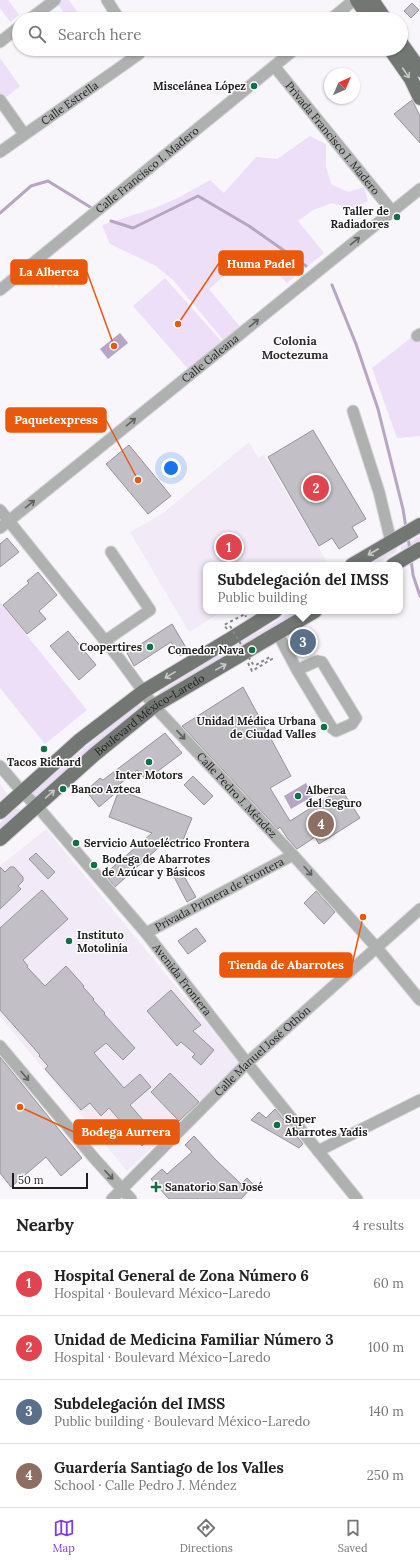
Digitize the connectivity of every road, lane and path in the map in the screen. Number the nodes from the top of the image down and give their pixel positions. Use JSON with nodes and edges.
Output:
{"nodes":[{"id":1,"x":55,"y":0,"type":"edge"},
{"id":2,"x":107,"y":0,"type":"edge"},
{"id":3,"x":355,"y":0,"type":"edge"},
{"id":4,"x":372,"y":0,"type":"edge"},
{"id":5,"x":39,"y":12,"type":"edge"},
{"id":6,"x":115,"y":12,"type":"edge"},
{"id":7,"x":340,"y":12,"type":"edge"},
{"id":8,"x":364,"y":12,"type":"edge"},
{"id":9,"x":380,"y":12,"type":"edge"},
{"id":10,"x":12,"y":33,"type":"edge"},
{"id":11,"x":0,"y":42,"type":"edge"},
{"id":12,"x":408,"y":53,"type":"edge"},
{"id":13,"x":132,"y":56,"type":"edge"},
{"id":14,"x":286,"y":56,"type":"edge"},
{"id":15,"x":395,"y":56,"type":"edge"},
{"id":16,"x":274,"y":66,"type":"junction"},
{"id":17,"x":420,"y":70,"type":"edge"},
{"id":18,"x":420,"y":98,"type":"edge"},
{"id":19,"x":0,"y":100,"type":"edge"},
{"id":20,"x":24,"y":134,"type":"junction"},
{"id":21,"x":0,"y":152,"type":"edge"},
{"id":22,"x":420,"y":189,"type":"edge"},
{"id":23,"x":392,"y":211,"type":"junction"},
{"id":24,"x":0,"y":290,"type":"edge"},
{"id":25,"x":354,"y":411,"type":"dead end"},
{"id":26,"x":0,"y":510,"type":"edge"},
{"id":27,"x":4,"y":525,"type":"edge"},
{"id":28,"x":420,"y":525,"type":"edge"},
{"id":29,"x":393,"y":541,"type":"junction"},
{"id":30,"x":420,"y":550,"type":"edge"},
{"id":31,"x":111,"y":552,"type":"dead end"},
{"id":32,"x":357,"y":562,"type":"edge"},
{"id":33,"x":398,"y":562,"type":"edge"},
{"id":34,"x":270,"y":614,"type":"edge"},
{"id":35,"x":311,"y":614,"type":"edge"},
{"id":36,"x":230,"y":626,"type":"dead end"},
{"id":37,"x":278,"y":634,"type":"junction"},
{"id":38,"x":105,"y":641,"type":"junction"},
{"id":39,"x":243,"y":655,"type":"junction"},
{"id":40,"x":297,"y":670,"type":"junction"},
{"id":41,"x":144,"y":691,"type":"junction"},
{"id":42,"x":154,"y":706,"type":"junction"},
{"id":43,"x":0,"y":766,"type":"edge"},
{"id":44,"x":22,"y":793,"type":"junction"},
{"id":45,"x":37,"y":806,"type":"junction"},
{"id":46,"x":0,"y":812,"type":"edge"},
{"id":47,"x":0,"y":839,"type":"edge"},
{"id":48,"x":293,"y":855,"type":"junction"},
{"id":49,"x":420,"y":909,"type":"edge"},
{"id":50,"x":146,"y":933,"type":"junction"},
{"id":51,"x":377,"y":948,"type":"junction"},
{"id":52,"x":420,"y":1000,"type":"edge"},
{"id":53,"x":0,"y":1046,"type":"edge"},
{"id":54,"x":247,"y":1063,"type":"junction"},
{"id":55,"x":420,"y":1100,"type":"edge"},
{"id":56,"x":318,"y":1151,"type":"junction"},
{"id":57,"x":122,"y":1189,"type":"junction"},
{"id":58,"x":112,"y":1199,"type":"edge"},
{"id":59,"x":131,"y":1199,"type":"edge"},
{"id":60,"x":358,"y":1199,"type":"edge"}],
"edges":[{"from":1,"to":5,"type":"street"},
{"from":2,"to":6,"type":"street"},
{"from":3,"to":7,"type":"street"},
{"from":3,"to":8,"type":"main road"},
{"from":4,"to":9,"type":"main road"},
{"from":10,"to":11,"type":"street"},
{"from":12,"to":17,"type":"main road"},
{"from":13,"to":20,"type":"street","name":"Calle Estrella"},
{"from":14,"to":16,"type":"street","name":"Calle Francisco I. Madero"},
{"from":15,"to":18,"type":"main road","one_way":true},
{"from":16,"to":23,"type":"street","name":"Privada Francisco I. Madero"},
{"from":16,"to":24,"type":"street","name":"Calle Francisco I. Madero"},
{"from":19,"to":20,"type":"street"},
{"from":20,"to":21,"type":"street","name":"Calle Estrella"},
{"from":22,"to":23,"type":"street","name":"Calle Galeana"},
{"from":27,"to":23,"type":"street","name":"Calle Galeana","one_way":true},
{"from":25,"to":29,"type":"street"},
{"from":26,"to":27,"type":"street","name":"Calle Pedro J. Méndez"},
{"from":27,"to":38,"type":"street","name":"Calle Pedro J. Méndez"},
{"from":28,"to":29,"type":"main road"},
{"from":29,"to":32,"type":"main road","one_way":true},
{"from":30,"to":33,"type":"main road"},
{"from":31,"to":38,"type":"street"},
{"from":34,"to":41,"type":"main road","name":"Boulevard México-Laredo","one_way":true},
{"from":35,"to":37,"type":"main road","name":"Boulevard México-Laredo"},
{"from":36,"to":39,"type":"path","bridge":true},
{"from":37,"to":39,"type":"main road","name":"Boulevard México-Laredo"},
{"from":37,"to":40,"type":"street"},
{"from":38,"to":41,"type":"street","name":"Calle Pedro J. Méndez"},
{"from":42,"to":39,"type":"main road","name":"Boulevard México-Laredo","one_way":true},
{"from":40,"to":40,"type":"street"},
{"from":41,"to":42,"type":"street","name":"Calle Pedro J. Méndez"},
{"from":41,"to":44,"type":"main road","name":"Boulevard México-Laredo"},
{"from":45,"to":42,"type":"main road","name":"Boulevard México-Laredo","one_way":true},
{"from":42,"to":48,"type":"street","name":"Calle Pedro J. Méndez","one_way":true},
{"from":43,"to":44,"type":"street","name":"Avenida Frontera"},
{"from":44,"to":45,"type":"street","name":"Avenida Frontera"},
{"from":44,"to":46,"type":"main road","name":"Boulevard México-Laredo"},
{"from":45,"to":47,"type":"main road","name":"Boulevard México-Laredo"},
{"from":45,"to":50,"type":"street","name":"Avenida Frontera"},
{"from":48,"to":50,"type":"street","name":"Privada Primera de Frontera"},
{"from":48,"to":51,"type":"street","name":"Calle Pedro J. Méndez","one_way":true},
{"from":49,"to":51,"type":"street","name":"Calle Manuel José Othón"},
{"from":50,"to":54,"type":"street","name":"Avenida Frontera"},
{"from":51,"to":52,"type":"street","name":"Calle Pedro J. Méndez"},
{"from":51,"to":54,"type":"street","name":"Calle Manuel José Othón"},
{"from":53,"to":57,"type":"street","one_way":true},
{"from":54,"to":56,"type":"street","name":"Avenida Frontera"},
{"from":54,"to":57,"type":"street","name":"Calle Manuel José Othón"},
{"from":55,"to":56,"type":"street"},
{"from":56,"to":60,"type":"street","name":"Avenida Frontera"},
{"from":57,"to":58,"type":"street","name":"Calle Manuel José Othón"},
{"from":57,"to":59,"type":"street"}]}
